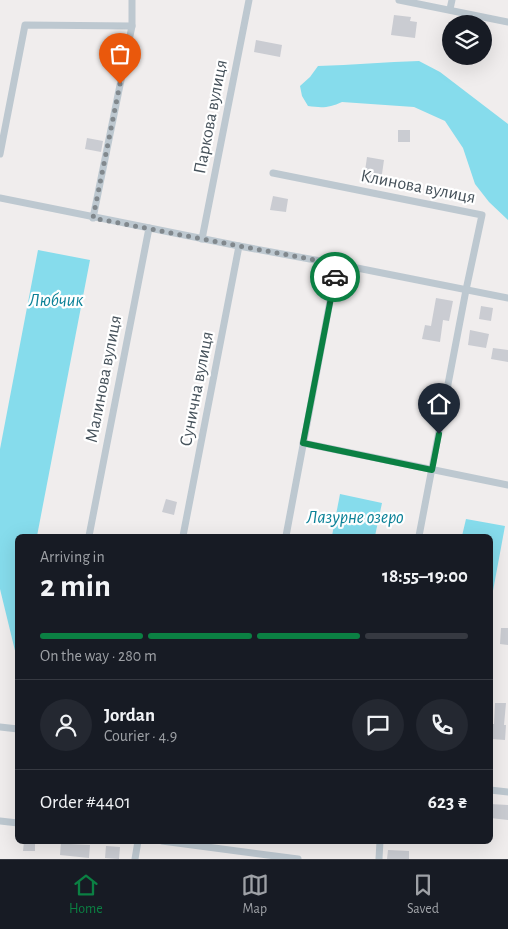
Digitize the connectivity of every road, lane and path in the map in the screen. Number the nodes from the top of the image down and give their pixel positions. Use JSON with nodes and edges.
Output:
{"nodes":[{"id":1,"x":132,"y":0,"type":"edge"},
{"id":2,"x":249,"y":0,"type":"edge"},
{"id":3,"x":399,"y":0,"type":"edge"},
{"id":4,"x":452,"y":0,"type":"edge"},
{"id":5,"x":450,"y":9,"type":"junction"},
{"id":6,"x":508,"y":22,"type":"edge"},
{"id":7,"x":132,"y":26,"type":"junction"},
{"id":8,"x":0,"y":154,"type":"edge"},
{"id":9,"x":273,"y":173,"type":"dead end"},
{"id":10,"x":0,"y":198,"type":"edge"},
{"id":11,"x":93,"y":218,"type":"junction"},
{"id":12,"x":149,"y":228,"type":"junction"},
{"id":13,"x":202,"y":239,"type":"junction"},
{"id":14,"x":239,"y":246,"type":"junction"},
{"id":15,"x":337,"y":264,"type":"junction"},
{"id":16,"x":466,"y":290,"type":"junction"},
{"id":17,"x":508,"y":298,"type":"edge"},
{"id":18,"x":303,"y":443,"type":"junction"},
{"id":19,"x":432,"y":470,"type":"junction"},
{"id":20,"x":508,"y":485,"type":"edge"},
{"id":21,"x":89,"y":534,"type":"edge"},
{"id":22,"x":184,"y":534,"type":"edge"},
{"id":23,"x":286,"y":534,"type":"edge"},
{"id":24,"x":419,"y":534,"type":"edge"},
{"id":25,"x":0,"y":727,"type":"edge"},
{"id":26,"x":15,"y":729,"type":"edge"},
{"id":27,"x":493,"y":790,"type":"edge"},
{"id":28,"x":508,"y":792,"type":"edge"},
{"id":29,"x":0,"y":821,"type":"edge"},
{"id":30,"x":15,"y":823,"type":"edge"},
{"id":31,"x":138,"y":844,"type":"edge"},
{"id":32,"x":185,"y":844,"type":"edge"},
{"id":33,"x":380,"y":844,"type":"edge"},
{"id":34,"x":135,"y":859,"type":"edge"},
{"id":35,"x":298,"y":859,"type":"edge"},
{"id":36,"x":378,"y":859,"type":"edge"}],
"edges":[{"from":1,"to":7,"type":"street"},
{"from":2,"to":13,"type":"street","name":"Паркова вулиця"},
{"from":3,"to":5,"type":"street"},
{"from":4,"to":5,"type":"street"},
{"from":5,"to":6,"type":"street"},
{"from":7,"to":8,"type":"street"},
{"from":7,"to":11,"type":"street"},
{"from":9,"to":16,"type":"street","name":"Клинова вулиця"},
{"from":10,"to":11,"type":"street"},
{"from":11,"to":12,"type":"street"},
{"from":12,"to":13,"type":"street"},
{"from":12,"to":21,"type":"street","name":"Малинова вулиця"},
{"from":13,"to":14,"type":"street"},
{"from":14,"to":15,"type":"street"},
{"from":14,"to":22,"type":"street","name":"Сунична вулиця"},
{"from":15,"to":16,"type":"street"},
{"from":15,"to":18,"type":"street"},
{"from":16,"to":17,"type":"street"},
{"from":16,"to":19,"type":"street"},
{"from":18,"to":19,"type":"street"},
{"from":18,"to":23,"type":"street"},
{"from":19,"to":20,"type":"street"},
{"from":19,"to":24,"type":"street"},
{"from":25,"to":26,"type":"street"},
{"from":27,"to":28,"type":"street"},
{"from":29,"to":30,"type":"street"},
{"from":31,"to":34,"type":"street"},
{"from":32,"to":35,"type":"street"},
{"from":33,"to":36,"type":"street"}]}
